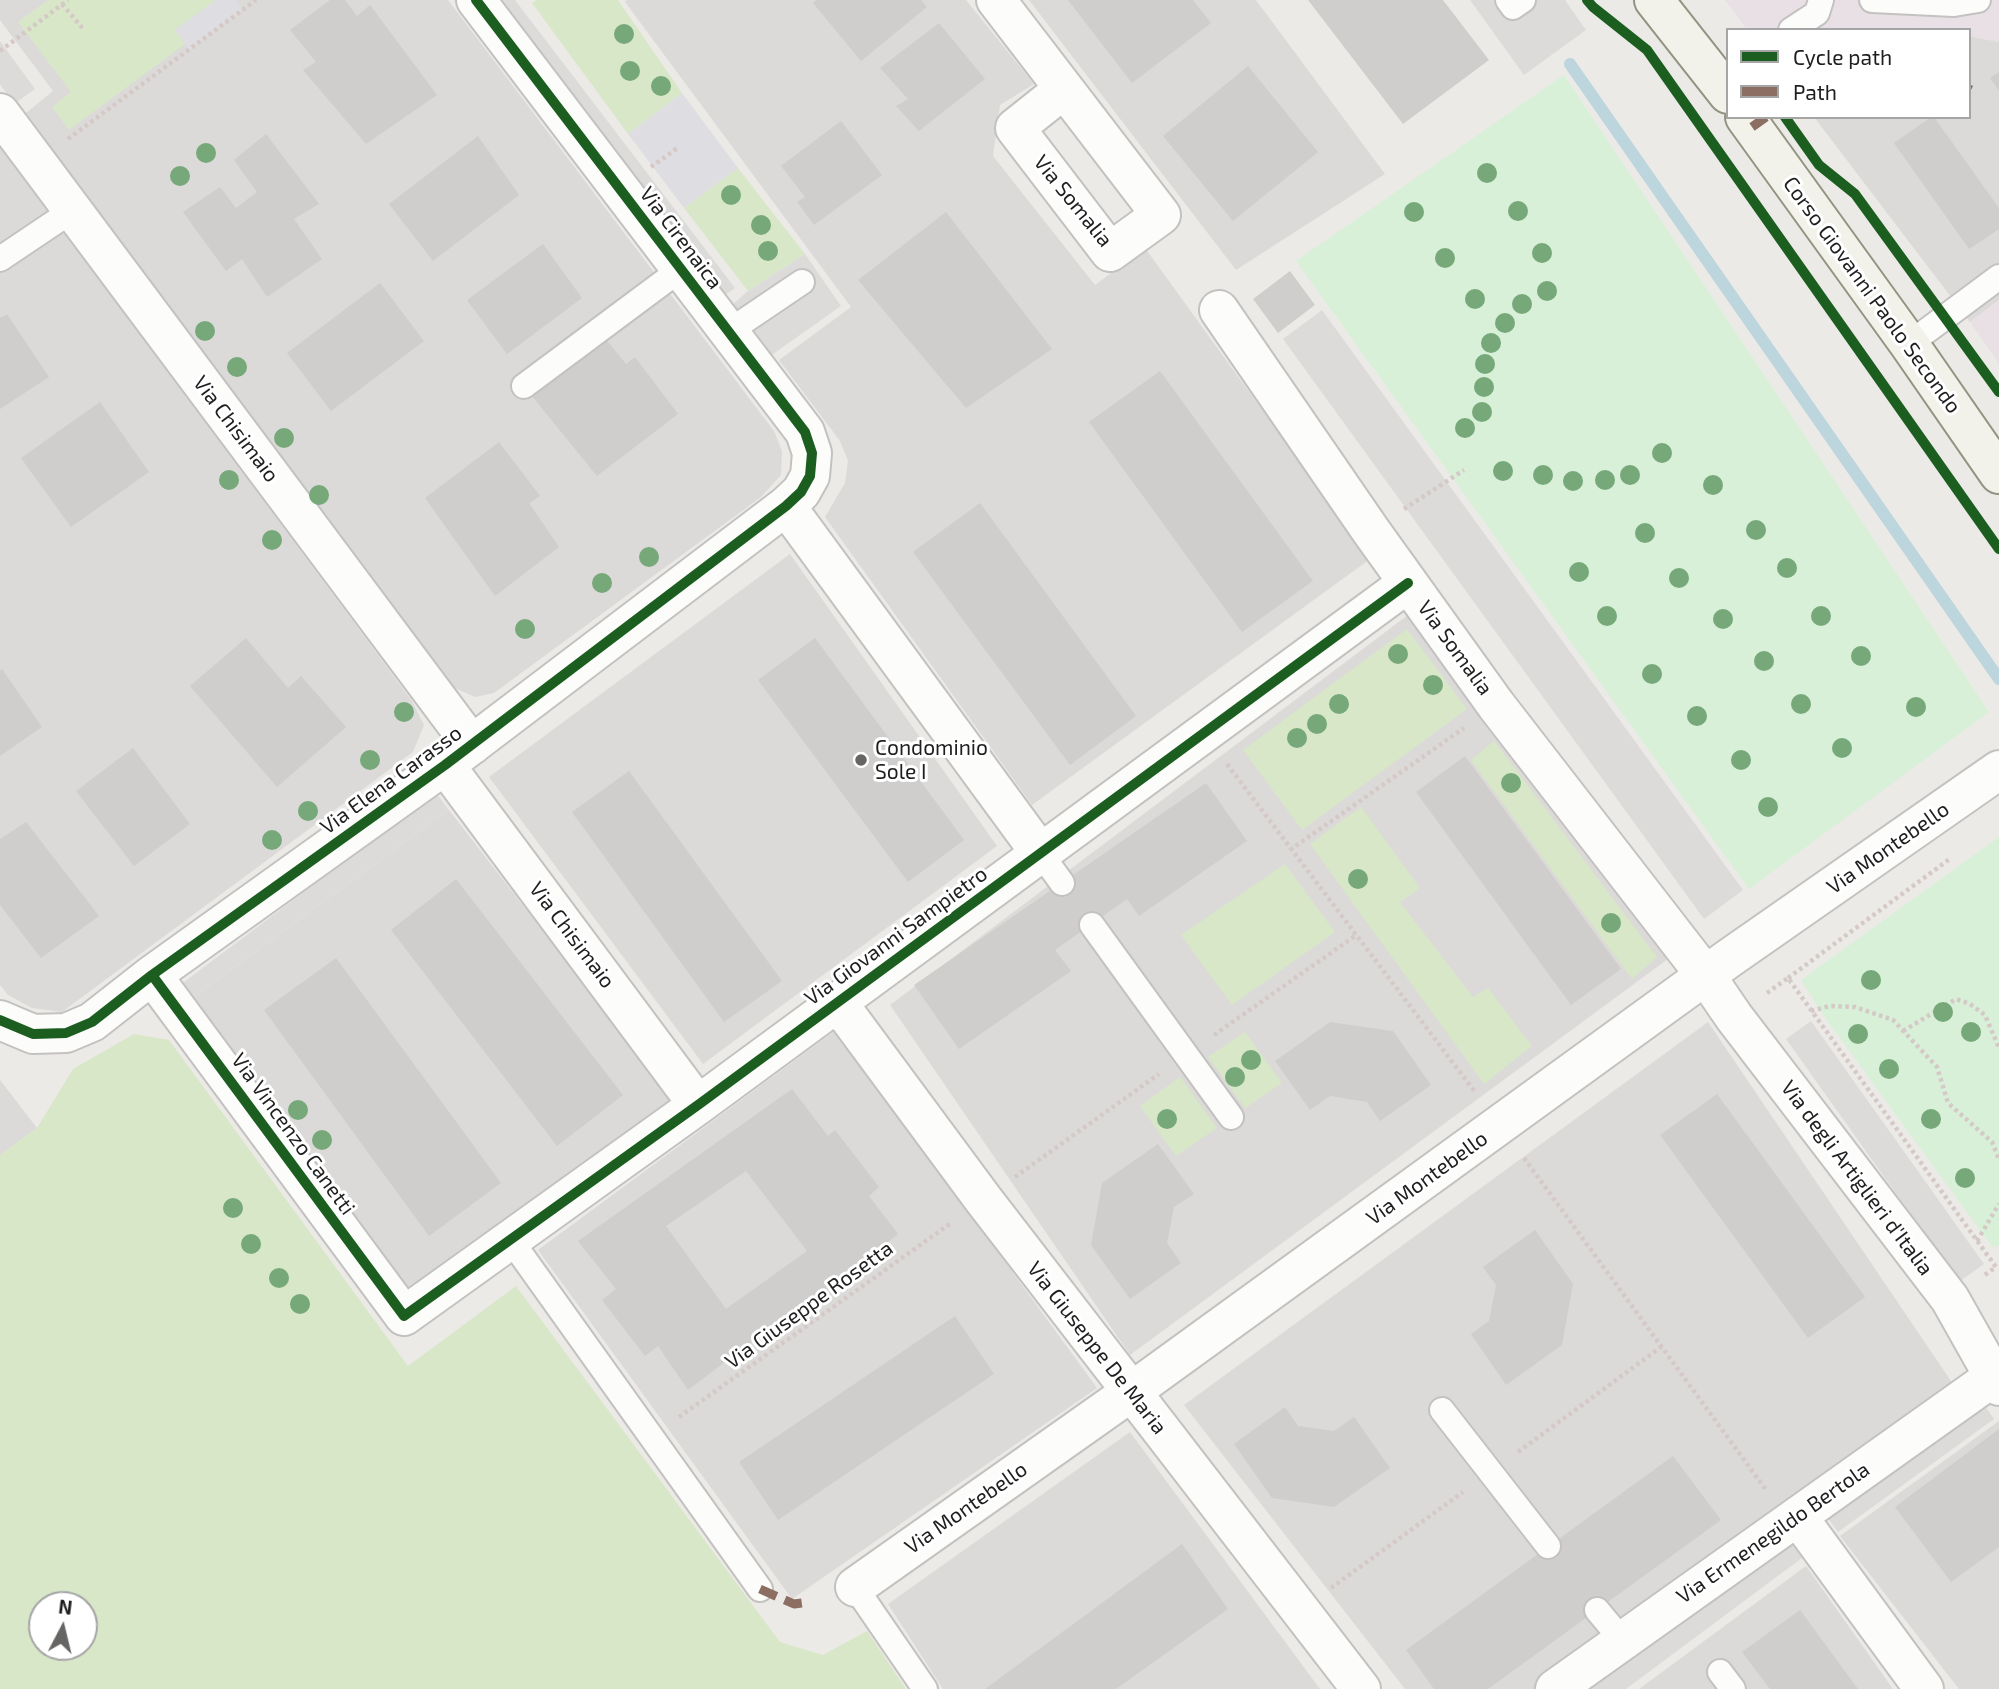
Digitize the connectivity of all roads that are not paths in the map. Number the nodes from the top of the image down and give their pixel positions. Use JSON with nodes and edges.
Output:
{"nodes":[{"id":1,"x":476,"y":0,"type":"edge"},
{"id":2,"x":996,"y":0,"type":"edge"},
{"id":3,"x":1508,"y":0,"type":"edge"},
{"id":4,"x":1523,"y":0,"type":"edge"},
{"id":5,"x":1654,"y":0,"type":"edge"},
{"id":6,"x":1821,"y":0,"type":"edge"},
{"id":7,"x":1872,"y":0,"type":"edge"},
{"id":8,"x":1978,"y":0,"type":"edge"},
{"id":9,"x":1794,"y":28,"type":"edge"},
{"id":10,"x":1723,"y":79,"type":"edge"},
{"id":11,"x":1064,"y":89,"type":"junction"},
{"id":12,"x":1746,"y":119,"type":"edge"},
{"id":13,"x":3,"y":123,"type":"edge"},
{"id":14,"x":72,"y":210,"type":"junction"},
{"id":15,"x":0,"y":259,"type":"edge"},
{"id":16,"x":681,"y":269,"type":"junction"},
{"id":17,"x":1999,"y":277,"type":"edge"},
{"id":18,"x":802,"y":282,"type":"dead end"},
{"id":19,"x":1219,"y":310,"type":"dead end"},
{"id":20,"x":728,"y":332,"type":"junction"},
{"id":21,"x":1909,"y":344,"type":"junction"},
{"id":22,"x":524,"y":386,"type":"dead end"},
{"id":23,"x":1999,"y":474,"type":"edge"},
{"id":24,"x":786,"y":506,"type":"junction"},
{"id":25,"x":1408,"y":583,"type":"junction"},
{"id":26,"x":458,"y":755,"type":"junction"},
{"id":27,"x":1999,"y":769,"type":"edge"},
{"id":28,"x":1051,"y":868,"type":"junction"},
{"id":29,"x":1092,"y":925,"type":"dead end"},
{"id":30,"x":152,"y":975,"type":"junction"},
{"id":31,"x":1706,"y":976,"type":"junction"},
{"id":32,"x":838,"y":1003,"type":"junction"},
{"id":33,"x":0,"y":1020,"type":"edge"},
{"id":34,"x":698,"y":1105,"type":"junction"},
{"id":35,"x":1231,"y":1117,"type":"dead end"},
{"id":36,"x":510,"y":1239,"type":"junction"},
{"id":37,"x":404,"y":1316,"type":"joint"},
{"id":38,"x":1996,"y":1382,"type":"edge"},
{"id":39,"x":1131,"y":1392,"type":"junction"},
{"id":40,"x":1441,"y":1410,"type":"dead end"},
{"id":41,"x":1794,"y":1520,"type":"junction"},
{"id":42,"x":1548,"y":1546,"type":"dead end"},
{"id":43,"x":855,"y":1587,"type":"joint"},
{"id":44,"x":760,"y":1589,"type":"dead end"},
{"id":45,"x":1598,"y":1610,"type":"dead end"},
{"id":46,"x":1622,"y":1640,"type":"junction"},
{"id":47,"x":925,"y":1689,"type":"edge"},
{"id":48,"x":1361,"y":1689,"type":"edge"},
{"id":49,"x":1555,"y":1689,"type":"edge"},
{"id":50,"x":1924,"y":1689,"type":"edge"}],
"edges":[{"from":1,"to":16,"type":"street","name":"Via Cirenaica"},
{"from":2,"to":11,"type":"street","name":"Via Somalia"},
{"from":3,"to":4,"type":"lane"},
{"from":5,"to":10,"type":"main road"},
{"from":6,"to":9,"type":"lane"},
{"from":7,"to":8,"type":"lane"},
{"from":11,"to":11,"type":"street","name":"Via Somalia"},
{"from":12,"to":21,"type":"main road","name":"Corso Giovanni Paolo Secondo"},
{"from":13,"to":14,"type":"street","name":"Via Chisimaio"},
{"from":14,"to":15,"type":"lane"},
{"from":14,"to":26,"type":"street","name":"Via Chisimaio"},
{"from":16,"to":20,"type":"street","name":"Via Cirenaica"},
{"from":16,"to":22,"type":"lane"},
{"from":17,"to":21,"type":"lane"},
{"from":18,"to":20,"type":"lane"},
{"from":19,"to":25,"type":"street","name":"Via Somalia"},
{"from":20,"to":24,"type":"street","name":"Via Cirenaica"},
{"from":21,"to":23,"type":"main road","name":"Corso Giovanni Paolo Secondo"},
{"from":24,"to":26,"type":"street","name":"Via Elena Carasso"},
{"from":24,"to":28,"type":"street"},
{"from":25,"to":28,"type":"street","name":"Via Giovanni Sampietro"},
{"from":25,"to":31,"type":"street","name":"Via Somalia"},
{"from":26,"to":30,"type":"street","name":"Via Elena Carasso"},
{"from":26,"to":34,"type":"street","name":"Via Chisimaio"},
{"from":27,"to":31,"type":"street","name":"Via Montebello"},
{"from":28,"to":32,"type":"street","name":"Via Giovanni Sampietro"},
{"from":29,"to":35,"type":"lane"},
{"from":30,"to":33,"type":"street","name":"Via Elena Carasso"},
{"from":30,"to":37,"type":"street","name":"Via Vincenzo Canetti"},
{"from":31,"to":38,"type":"street","name":"Via degli Artiglieri d'Italia"},
{"from":31,"to":39,"type":"street","name":"Via Montebello"},
{"from":32,"to":34,"type":"street","name":"Via Giovanni Sampietro"},
{"from":32,"to":39,"type":"street","name":"Via Giuseppe De Maria"},
{"from":34,"to":36,"type":"street","name":"Via Giovanni Sampietro"},
{"from":36,"to":37,"type":"street","name":"Via Giovanni Sampietro"},
{"from":36,"to":44,"type":"lane"},
{"from":38,"to":41,"type":"street","name":"Via Ermenegildo Bertola"},
{"from":39,"to":43,"type":"street","name":"Via Montebello"},
{"from":39,"to":48,"type":"street","name":"Via Giuseppe De Maria"},
{"from":40,"to":42,"type":"lane"},
{"from":41,"to":46,"type":"street","name":"Via Ermenegildo Bertola"},
{"from":41,"to":50,"type":"street"},
{"from":43,"to":47,"type":"lane"},
{"from":45,"to":46,"type":"lane"},
{"from":46,"to":49,"type":"street","name":"Via Ermenegildo Bertola"}]}
